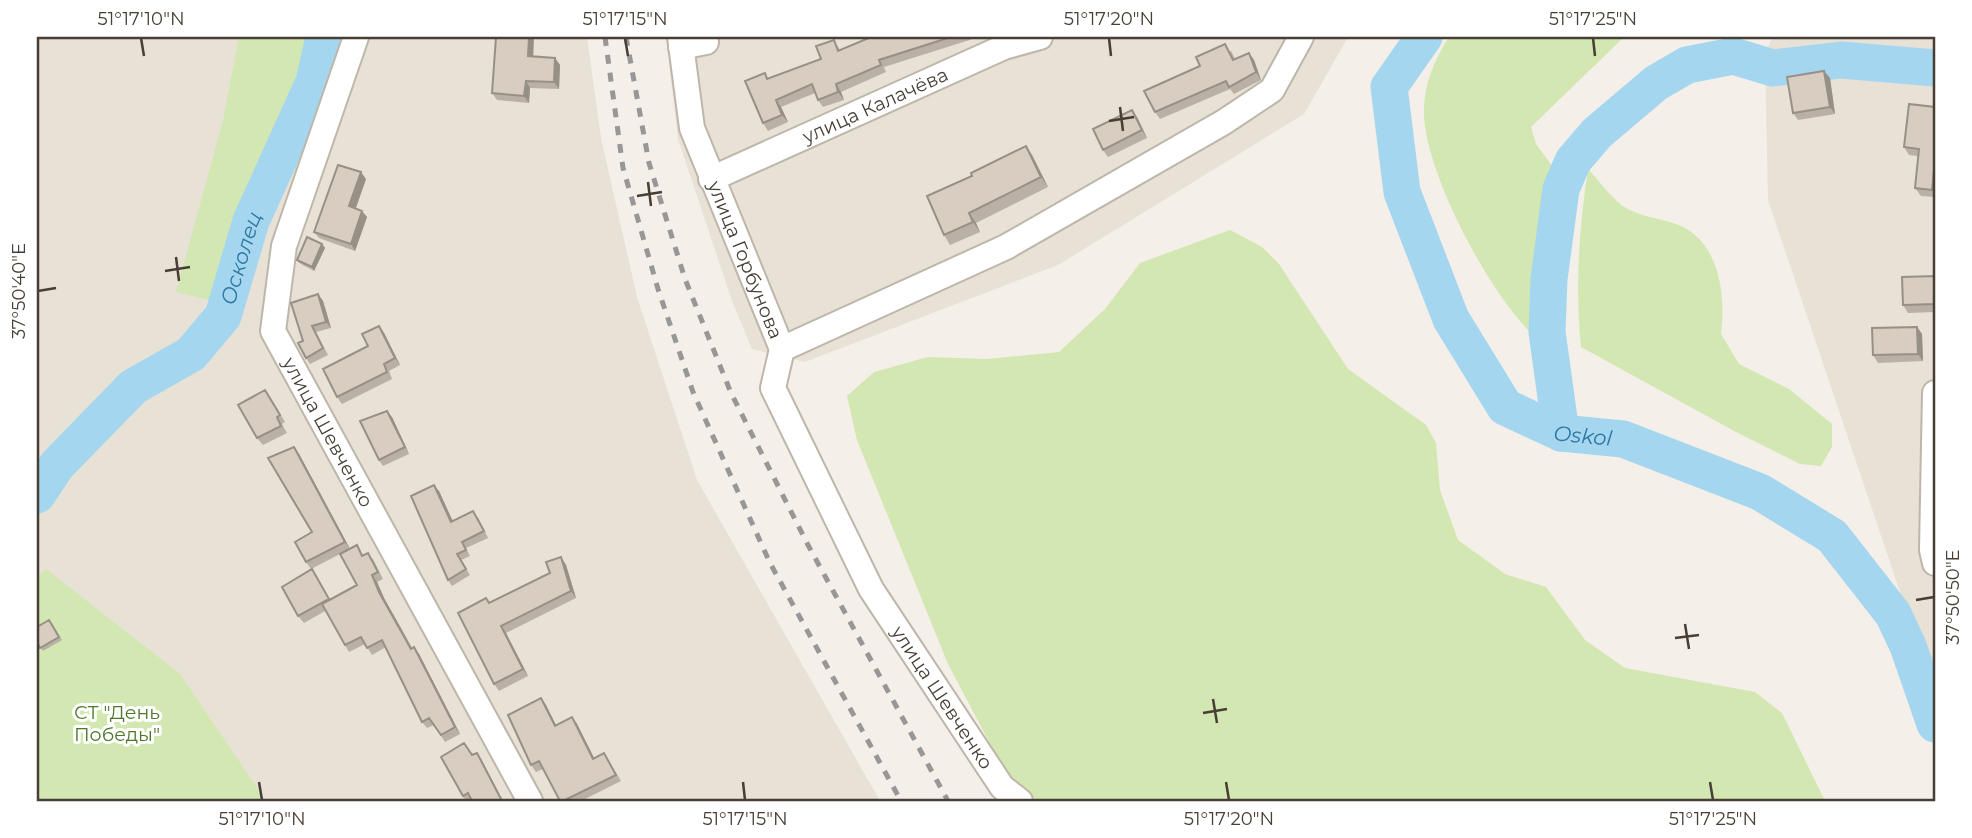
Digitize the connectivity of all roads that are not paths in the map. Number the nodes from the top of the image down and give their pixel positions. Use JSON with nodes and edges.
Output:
{"nodes":[{"id":1,"x":356,"y":37,"type":"edge"},
{"id":2,"x":1040,"y":37,"type":"edge"},
{"id":3,"x":1301,"y":37,"type":"edge"},
{"id":4,"x":681,"y":42,"type":"edge"},
{"id":5,"x":706,"y":42,"type":"dead end"},
{"id":6,"x":711,"y":179,"type":"junction"},
{"id":7,"x":782,"y":349,"type":"junction"},
{"id":8,"x":1935,"y":393,"type":"edge"},
{"id":9,"x":1935,"y":564,"type":"edge"},
{"id":10,"x":871,"y":589,"type":"joint"},
{"id":11,"x":530,"y":801,"type":"edge"},
{"id":12,"x":1020,"y":801,"type":"edge"}],
"edges":[{"from":1,"to":11,"type":"street","name":"улица Шевченко"},
{"from":2,"to":6,"type":"street","name":"улица Калачёва"},
{"from":3,"to":7,"type":"street"},
{"from":4,"to":5,"type":"street"},
{"from":4,"to":6,"type":"street","name":"улица Горбунова"},
{"from":6,"to":7,"type":"street","name":"улица Горбунова"},
{"from":7,"to":10,"type":"street","name":"улица Горбунова"},
{"from":8,"to":9,"type":"street"},
{"from":10,"to":12,"type":"street","name":"улица Шевченко"}]}
